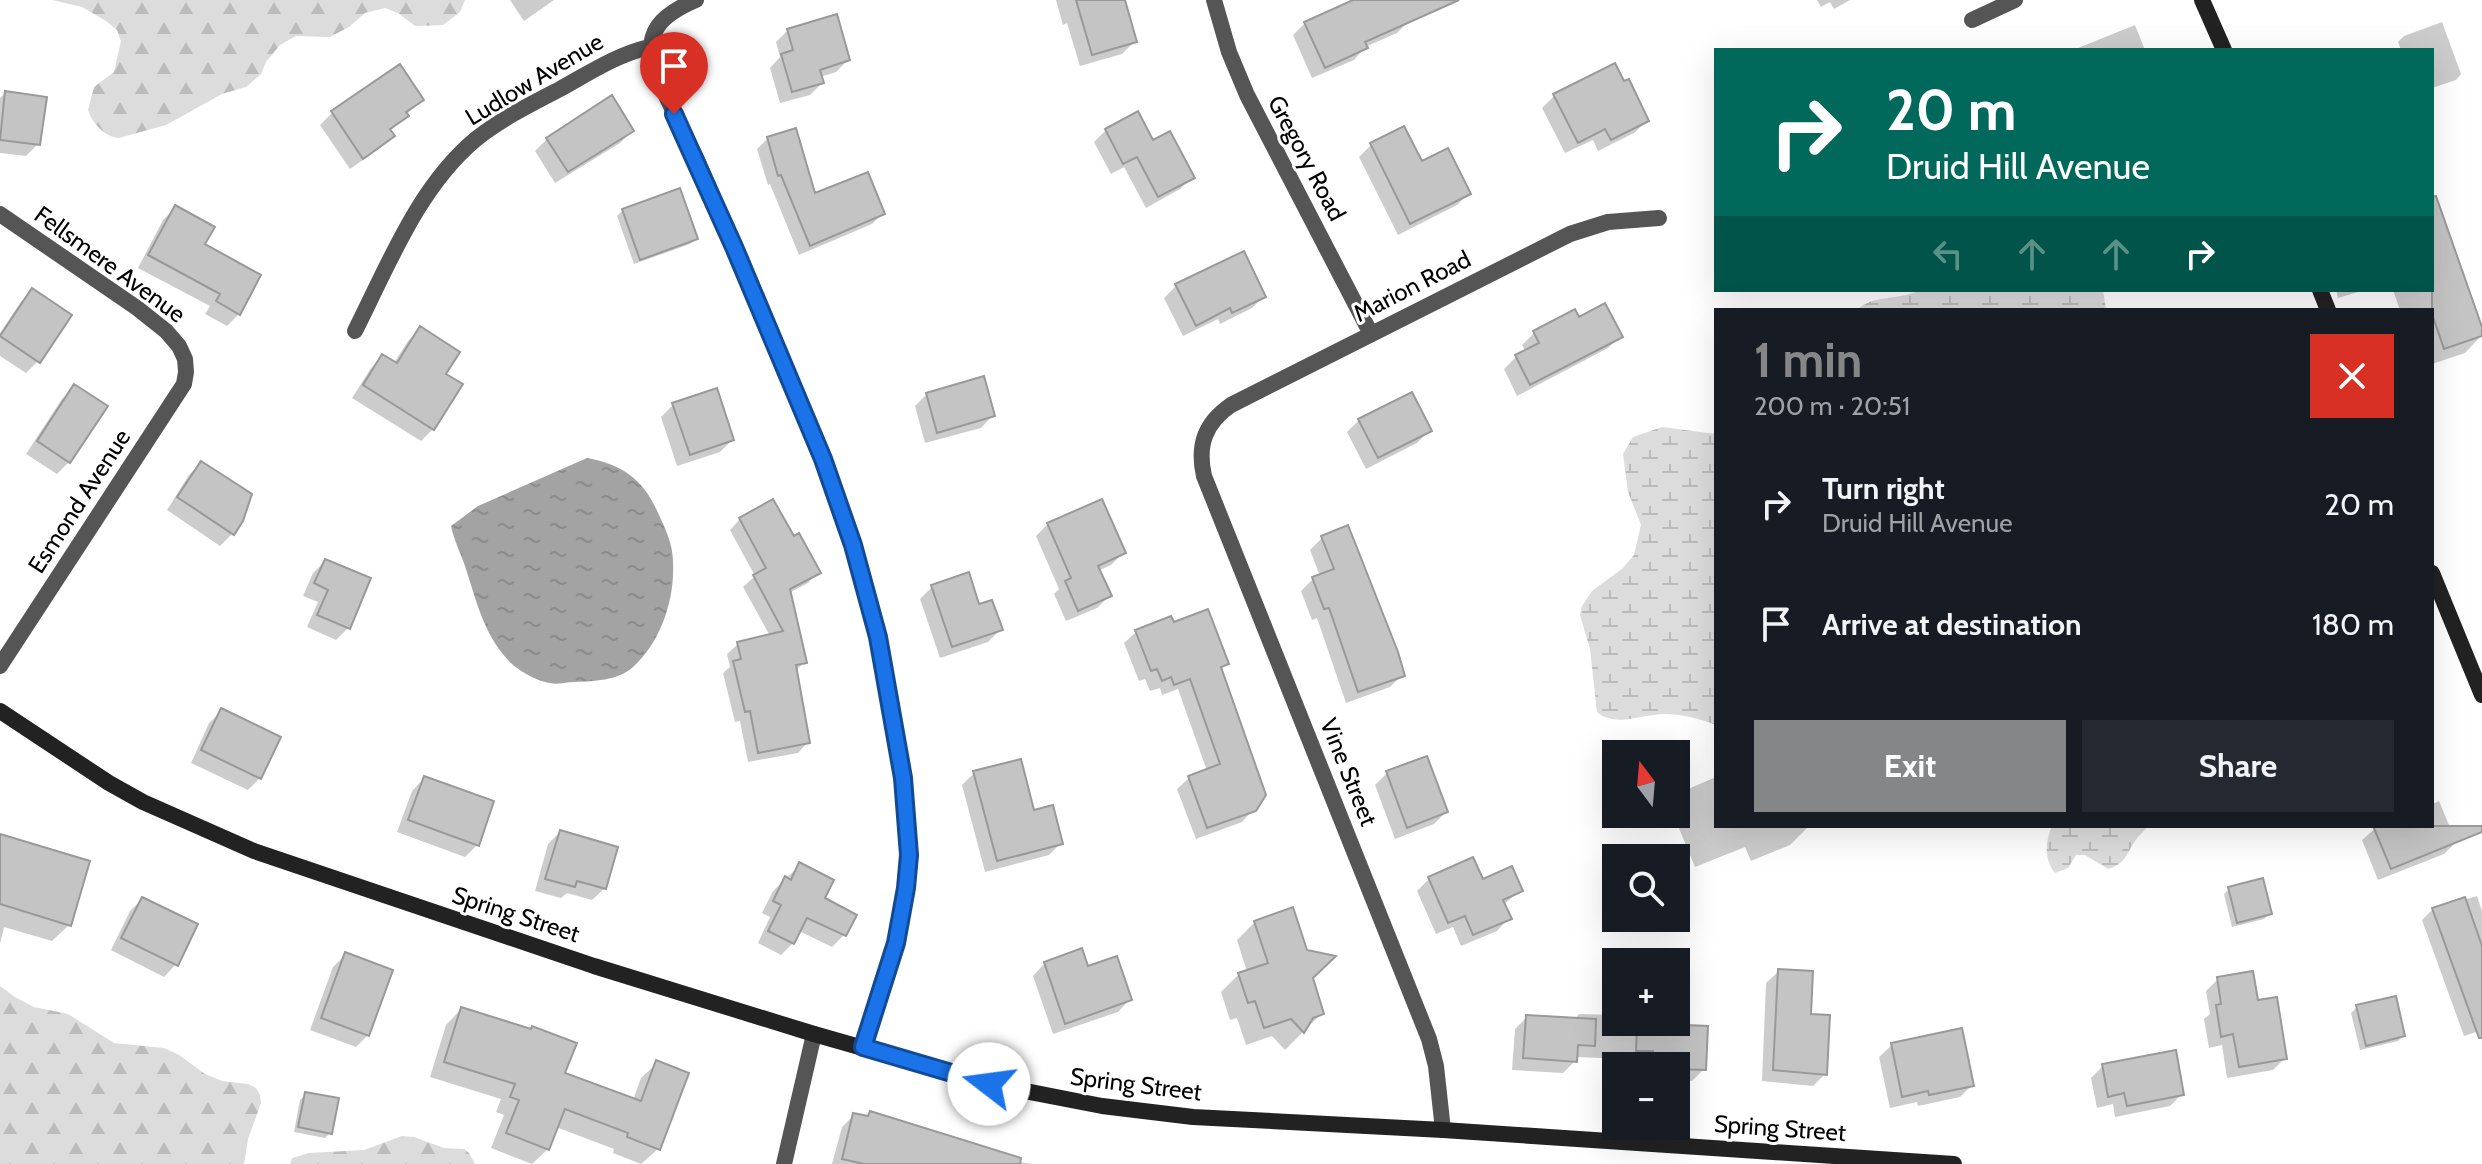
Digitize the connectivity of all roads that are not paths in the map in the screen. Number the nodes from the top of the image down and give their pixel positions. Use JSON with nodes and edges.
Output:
{"nodes":[{"id":1,"x":696,"y":0,"type":"edge"},
{"id":2,"x":1214,"y":0,"type":"edge"},
{"id":3,"x":2015,"y":0,"type":"edge"},
{"id":4,"x":2202,"y":0,"type":"edge"},
{"id":5,"x":1972,"y":20,"type":"dead end"},
{"id":6,"x":649,"y":47,"type":"junction"},
{"id":7,"x":2223,"y":48,"type":"edge"},
{"id":8,"x":0,"y":214,"type":"edge"},
{"id":9,"x":1659,"y":218,"type":"dead end"},
{"id":10,"x":355,"y":331,"type":"dead end"},
{"id":11,"x":1371,"y":334,"type":"junction"},
{"id":12,"x":185,"y":359,"type":"joint"},
{"id":13,"x":1204,"y":435,"type":"joint"},
{"id":14,"x":2434,"y":578,"type":"edge"},
{"id":15,"x":0,"y":666,"type":"edge"},
{"id":16,"x":2482,"y":695,"type":"edge"},
{"id":17,"x":0,"y":711,"type":"edge"},
{"id":18,"x":814,"y":1034,"type":"junction"},
{"id":19,"x":863,"y":1047,"type":"junction"},
{"id":20,"x":1443,"y":1130,"type":"junction"},
{"id":21,"x":784,"y":1164,"type":"edge"},
{"id":22,"x":1954,"y":1164,"type":"edge"}],
"edges":[{"from":1,"to":6,"type":"street"},
{"from":2,"to":11,"type":"street","name":"Gregory Road"},
{"from":3,"to":5,"type":"street"},
{"from":4,"to":7,"type":"street"},
{"from":6,"to":10,"type":"street","name":"Ludlow Avenue"},
{"from":6,"to":19,"type":"street"},
{"from":8,"to":12,"type":"street","name":"Fellsmere Avenue"},
{"from":9,"to":11,"type":"street","name":"Marion Road"},
{"from":11,"to":13,"type":"street","name":"Marion Road"},
{"from":12,"to":15,"type":"street","name":"Esmond Avenue"},
{"from":13,"to":20,"type":"street","name":"Vine Street"},
{"from":14,"to":16,"type":"street"},
{"from":17,"to":18,"type":"street","name":"Spring Street"},
{"from":18,"to":19,"type":"street","name":"Spring Street"},
{"from":18,"to":21,"type":"street"},
{"from":19,"to":20,"type":"street","name":"Spring Street"},
{"from":20,"to":22,"type":"street","name":"Spring Street"}]}
